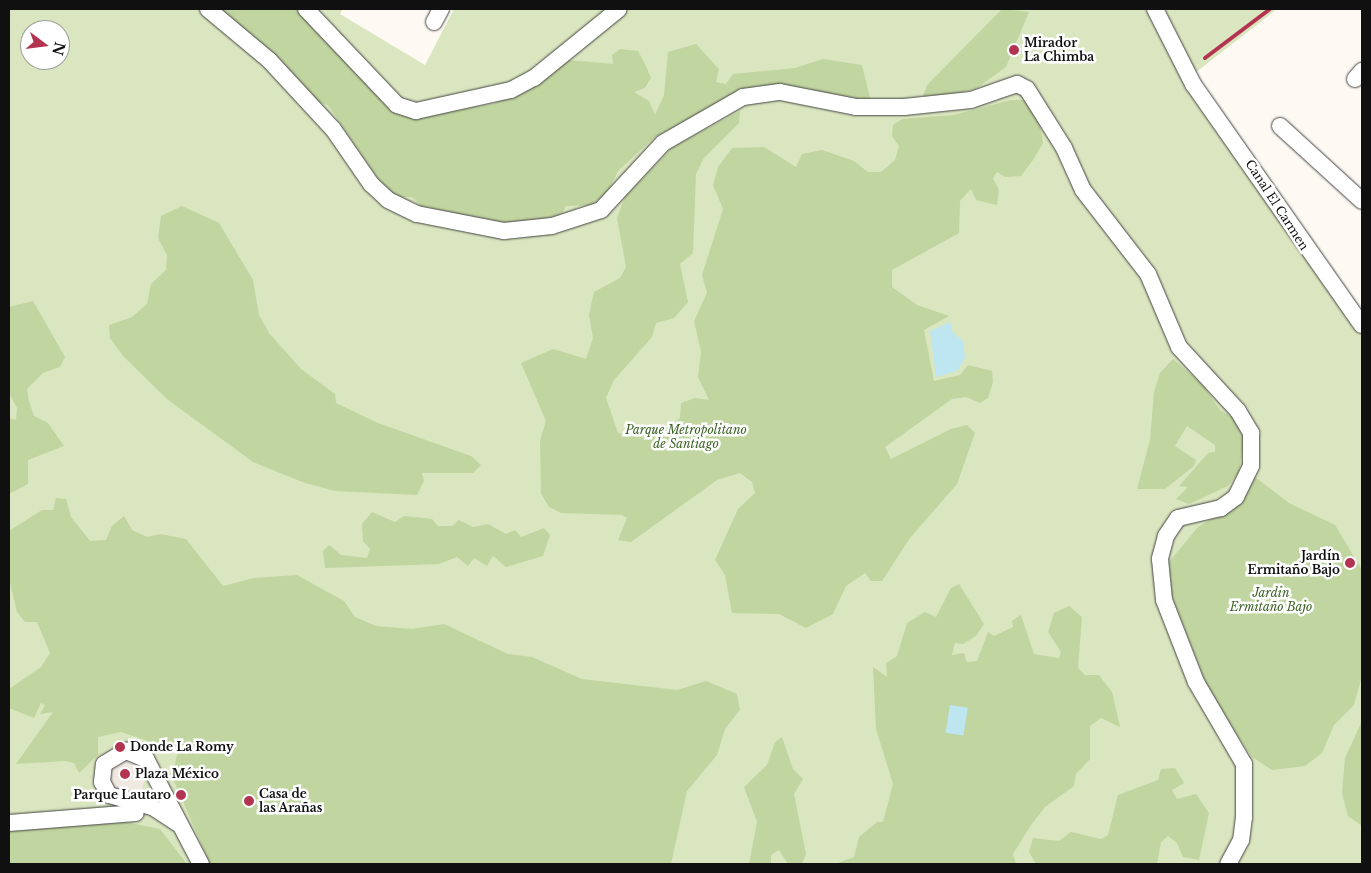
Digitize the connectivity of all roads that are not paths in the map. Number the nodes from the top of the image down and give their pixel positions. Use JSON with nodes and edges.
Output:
{"nodes":[{"id":1,"x":208,"y":9,"type":"edge"},
{"id":2,"x":306,"y":9,"type":"edge"},
{"id":3,"x":619,"y":9,"type":"edge"},
{"id":4,"x":1155,"y":9,"type":"edge"},
{"id":5,"x":1280,"y":126,"type":"dead end"},
{"id":6,"x":1362,"y":201,"type":"edge"},
{"id":7,"x":1362,"y":325,"type":"edge"},
{"id":8,"x":157,"y":782,"type":"junction"},
{"id":9,"x":139,"y":804,"type":"junction"},
{"id":10,"x":9,"y":823,"type":"edge"},
{"id":11,"x":176,"y":826,"type":"junction"},
{"id":12,"x":201,"y":864,"type":"edge"},
{"id":13,"x":1228,"y":864,"type":"edge"}],
"edges":[{"from":1,"to":13,"type":"street"},
{"from":2,"to":3,"type":"street"},
{"from":4,"to":7,"type":"street","name":"Canal El Carmen"},
{"from":5,"to":6,"type":"street"},
{"from":8,"to":9,"type":"street"},
{"from":8,"to":9,"type":"street"},
{"from":8,"to":11,"type":"street"},
{"from":9,"to":11,"type":"street"},
{"from":10,"to":11,"type":"street"},
{"from":11,"to":12,"type":"street"}]}
